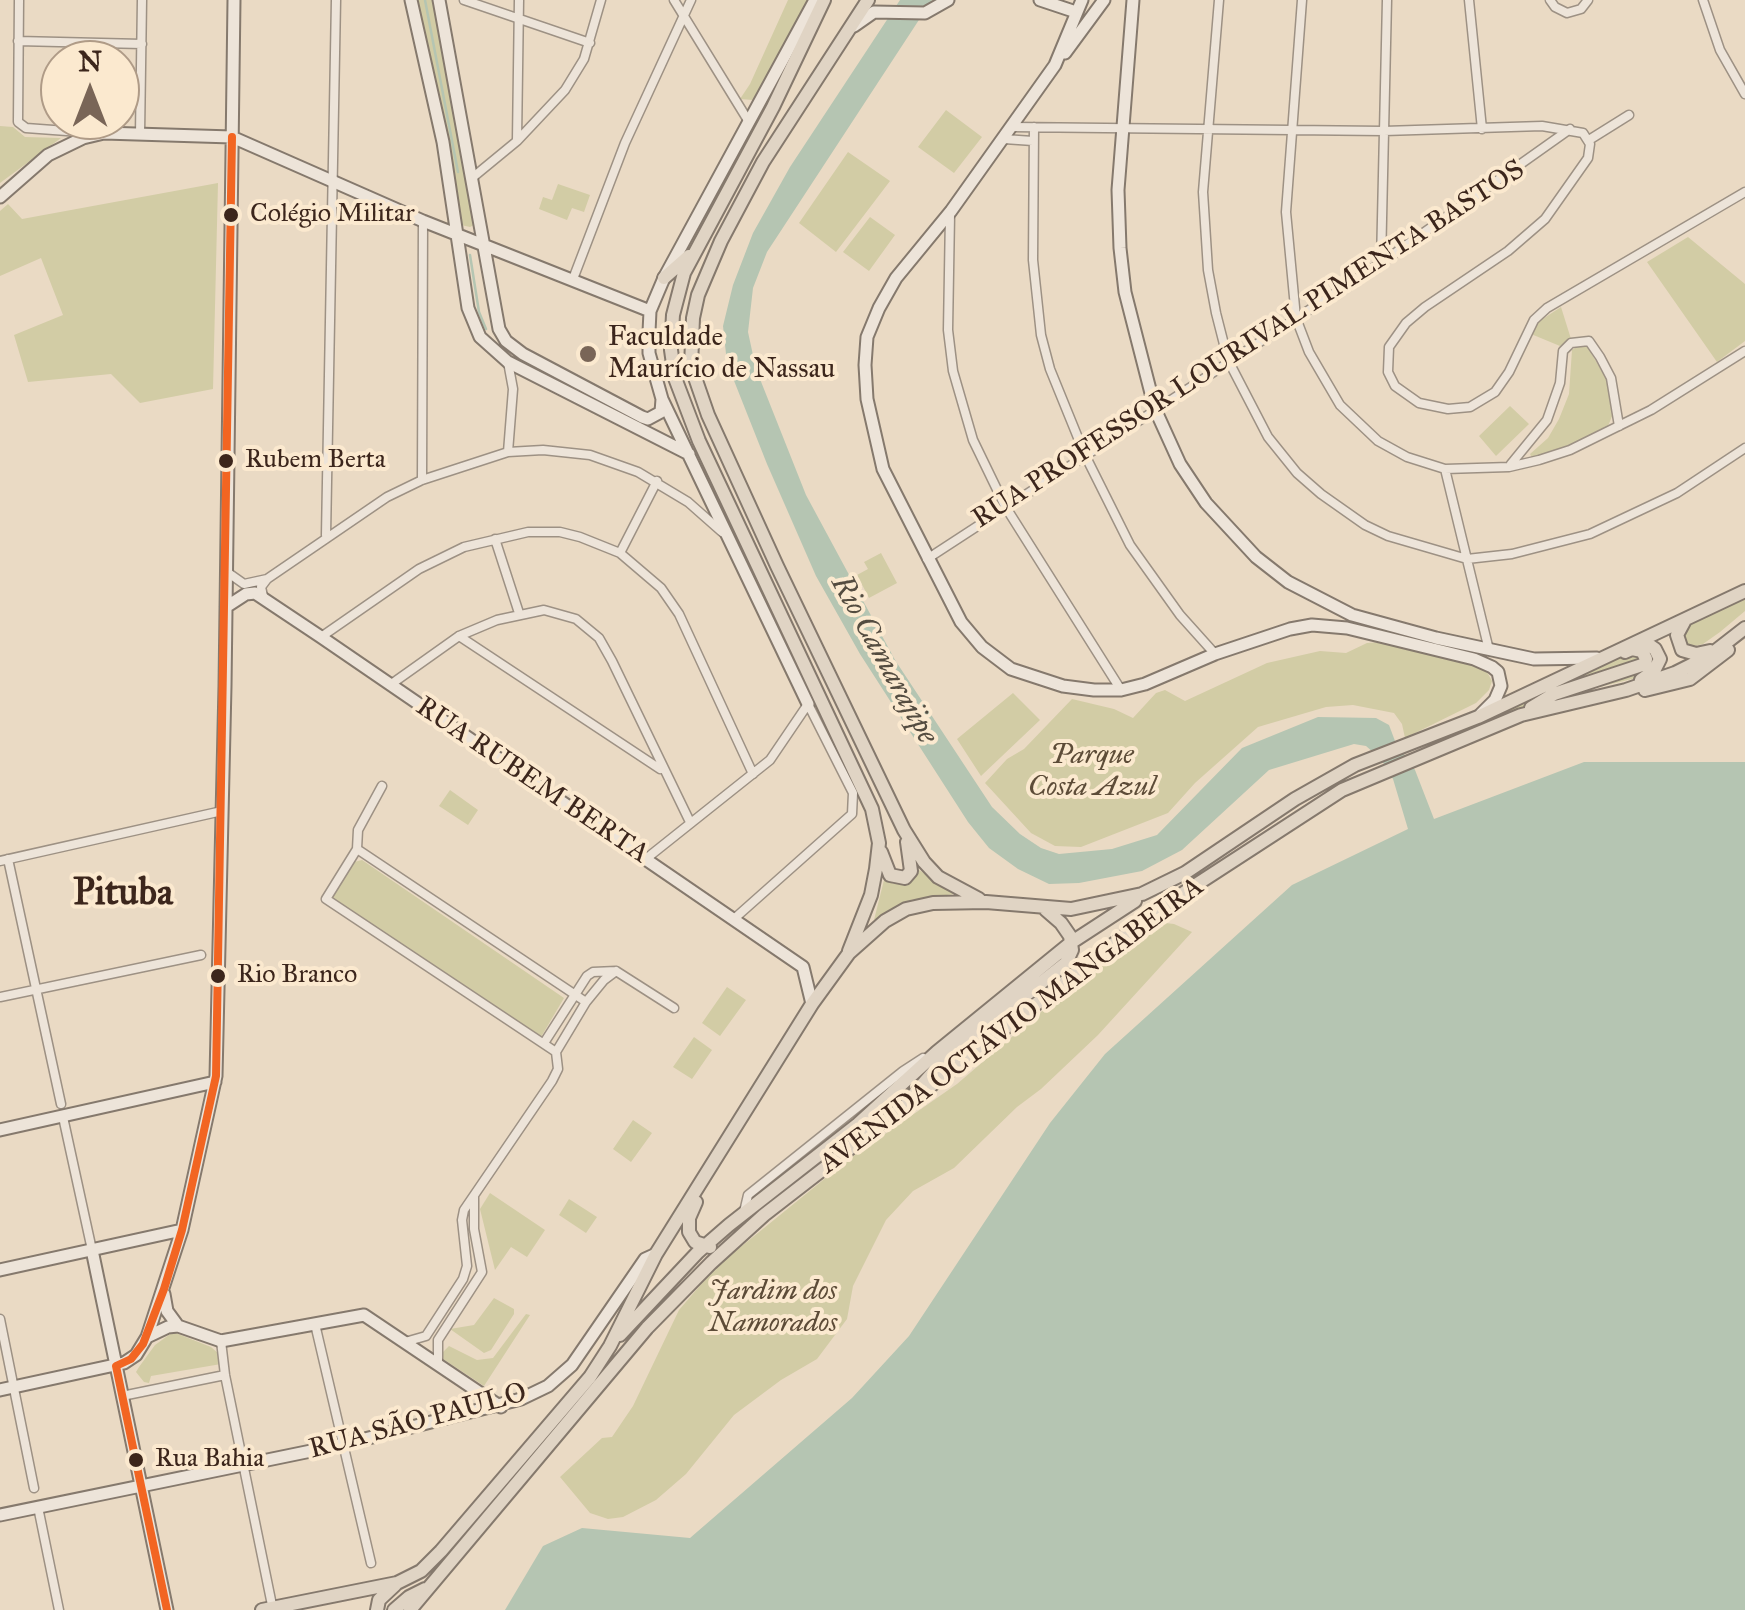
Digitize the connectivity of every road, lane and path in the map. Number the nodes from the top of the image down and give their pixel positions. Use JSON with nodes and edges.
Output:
{"nodes":[{"id":1,"x":19,"y":0,"type":"edge"},
{"id":2,"x":142,"y":0,"type":"edge"},
{"id":3,"x":234,"y":0,"type":"edge"},
{"id":4,"x":336,"y":0,"type":"edge"},
{"id":5,"x":411,"y":0,"type":"edge"},
{"id":6,"x":438,"y":0,"type":"edge"},
{"id":7,"x":464,"y":0,"type":"edge"},
{"id":8,"x":519,"y":0,"type":"edge"},
{"id":9,"x":601,"y":0,"type":"edge"},
{"id":10,"x":674,"y":0,"type":"edge"},
{"id":11,"x":691,"y":0,"type":"edge"},
{"id":12,"x":815,"y":0,"type":"edge"},
{"id":13,"x":824,"y":0,"type":"edge"},
{"id":14,"x":868,"y":0,"type":"edge"},
{"id":15,"x":948,"y":0,"type":"edge"},
{"id":16,"x":1040,"y":0,"type":"edge"},
{"id":17,"x":1064,"y":0,"type":"edge"},
{"id":18,"x":1104,"y":0,"type":"edge"},
{"id":19,"x":1132,"y":0,"type":"edge"},
{"id":20,"x":1219,"y":0,"type":"edge"},
{"id":21,"x":1302,"y":0,"type":"edge"},
{"id":22,"x":1387,"y":0,"type":"edge"},
{"id":23,"x":1470,"y":0,"type":"edge"},
{"id":24,"x":1550,"y":0,"type":"edge"},
{"id":25,"x":1588,"y":0,"type":"edge"},
{"id":26,"x":1703,"y":0,"type":"edge"},
{"id":27,"x":1078,"y":4,"type":"edge"},
{"id":28,"x":684,"y":15,"type":"junction"},
{"id":29,"x":519,"y":18,"type":"junction"},
{"id":30,"x":844,"y":36,"type":"junction"},
{"id":31,"x":18,"y":42,"type":"junction"},
{"id":32,"x":590,"y":42,"type":"junction"},
{"id":33,"x":142,"y":44,"type":"junction"},
{"id":34,"x":788,"y":52,"type":"junction"},
{"id":35,"x":1055,"y":65,"type":"junction"},
{"id":36,"x":1745,"y":94,"type":"edge"},
{"id":37,"x":773,"y":107,"type":"junction"},
{"id":38,"x":1629,"y":115,"type":"dead end"},
{"id":39,"x":750,"y":122,"type":"junction"},
{"id":40,"x":1012,"y":127,"type":"junction"},
{"id":41,"x":1034,"y":127,"type":"junction"},
{"id":42,"x":1122,"y":128,"type":"junction"},
{"id":43,"x":40,"y":129,"type":"edge"},
{"id":44,"x":1570,"y":129,"type":"junction"},
{"id":45,"x":1208,"y":130,"type":"junction"},
{"id":46,"x":1291,"y":130,"type":"junction"},
{"id":47,"x":1482,"y":130,"type":"junction"},
{"id":48,"x":1384,"y":131,"type":"junction"},
{"id":49,"x":140,"y":134,"type":"joint"},
{"id":50,"x":232,"y":137,"type":"junction"},
{"id":51,"x":85,"y":140,"type":"edge"},
{"id":52,"x":1002,"y":140,"type":"junction"},
{"id":53,"x":1589,"y":140,"type":"junction"},
{"id":54,"x":517,"y":141,"type":"junction"},
{"id":55,"x":1034,"y":141,"type":"junction"},
{"id":56,"x":472,"y":178,"type":"junction"},
{"id":57,"x":333,"y":182,"type":"junction"},
{"id":58,"x":1745,"y":192,"type":"edge"},
{"id":59,"x":0,"y":196,"type":"edge"},
{"id":60,"x":951,"y":210,"type":"junction"},
{"id":61,"x":423,"y":220,"type":"junction"},
{"id":62,"x":456,"y":234,"type":"junction"},
{"id":63,"x":484,"y":244,"type":"junction"},
{"id":64,"x":694,"y":252,"type":"junction"},
{"id":65,"x":1381,"y":263,"type":"junction"},
{"id":66,"x":664,"y":278,"type":"junction"},
{"id":67,"x":573,"y":279,"type":"junction"},
{"id":68,"x":650,"y":311,"type":"junction"},
{"id":69,"x":1296,"y":318,"type":"junction"},
{"id":70,"x":1745,"y":351,"type":"edge"},
{"id":71,"x":1228,"y":360,"type":"junction"},
{"id":72,"x":508,"y":362,"type":"junction"},
{"id":73,"x":662,"y":399,"type":"junction"},
{"id":74,"x":1155,"y":409,"type":"junction"},
{"id":75,"x":1620,"y":426,"type":"junction"},
{"id":76,"x":1745,"y":448,"type":"edge"},
{"id":77,"x":508,"y":452,"type":"junction"},
{"id":78,"x":689,"y":454,"type":"junction"},
{"id":79,"x":1085,"y":455,"type":"junction"},
{"id":80,"x":1509,"y":466,"type":"junction"},
{"id":81,"x":1446,"y":470,"type":"junction"},
{"id":82,"x":422,"y":480,"type":"junction"},
{"id":83,"x":657,"y":481,"type":"junction"},
{"id":84,"x":1006,"y":506,"type":"junction"},
{"id":85,"x":326,"y":536,"type":"junction"},
{"id":86,"x":730,"y":538,"type":"junction"},
{"id":87,"x":495,"y":539,"type":"junction"},
{"id":88,"x":620,"y":552,"type":"junction"},
{"id":89,"x":926,"y":558,"type":"junction"},
{"id":90,"x":1466,"y":559,"type":"junction"},
{"id":91,"x":227,"y":572,"type":"junction"},
{"id":92,"x":266,"y":580,"type":"junction"},
{"id":93,"x":1745,"y":591,"type":"edge"},
{"id":94,"x":1316,"y":598,"type":"junction"},
{"id":95,"x":266,"y":601,"type":"junction"},
{"id":96,"x":226,"y":607,"type":"junction"},
{"id":97,"x":519,"y":613,"type":"junction"},
{"id":98,"x":1686,"y":620,"type":"junction"},
{"id":99,"x":1312,"y":625,"type":"junction"},
{"id":100,"x":1744,"y":629,"type":"edge"},
{"id":101,"x":460,"y":636,"type":"junction"},
{"id":102,"x":320,"y":637,"type":"junction"},
{"id":103,"x":1642,"y":640,"type":"junction"},
{"id":104,"x":1724,"y":645,"type":"junction"},
{"id":105,"x":1489,"y":650,"type":"junction"},
{"id":106,"x":1216,"y":654,"type":"junction"},
{"id":107,"x":1606,"y":656,"type":"junction"},
{"id":108,"x":789,"y":658,"type":"junction"},
{"id":109,"x":812,"y":679,"type":"junction"},
{"id":110,"x":390,"y":685,"type":"junction"},
{"id":111,"x":1120,"y":690,"type":"junction"},
{"id":112,"x":1622,"y":691,"type":"junction"},
{"id":113,"x":1528,"y":693,"type":"junction"},
{"id":114,"x":808,"y":704,"type":"junction"},
{"id":115,"x":1521,"y":715,"type":"junction"},
{"id":116,"x":1478,"y":717,"type":"junction"},
{"id":117,"x":1420,"y":747,"type":"junction"},
{"id":118,"x":664,"y":771,"type":"junction"},
{"id":119,"x":754,"y":774,"type":"junction"},
{"id":120,"x":382,"y":786,"type":"dead end"},
{"id":121,"x":222,"y":811,"type":"junction"},
{"id":122,"x":690,"y":822,"type":"junction"},
{"id":123,"x":904,"y":830,"type":"junction"},
{"id":124,"x":878,"y":843,"type":"junction"},
{"id":125,"x":357,"y":849,"type":"junction"},
{"id":126,"x":646,"y":858,"type":"junction"},
{"id":127,"x":4,"y":860,"type":"edge"},
{"id":128,"x":1154,"y":889,"type":"junction"},
{"id":129,"x":986,"y":902,"type":"junction"},
{"id":130,"x":1044,"y":909,"type":"junction"},
{"id":131,"x":735,"y":918,"type":"junction"},
{"id":132,"x":1072,"y":942,"type":"junction"},
{"id":133,"x":848,"y":953,"type":"junction"},
{"id":134,"x":201,"y":955,"type":"dead end"},
{"id":135,"x":616,"y":971,"type":"junction"},
{"id":136,"x":35,"y":990,"type":"junction"},
{"id":137,"x":574,"y":994,"type":"junction"},
{"id":138,"x":0,"y":997,"type":"edge"},
{"id":139,"x":586,"y":1002,"type":"junction"},
{"id":140,"x":812,"y":1004,"type":"junction"},
{"id":141,"x":674,"y":1008,"type":"dead end"},
{"id":142,"x":544,"y":1044,"type":"junction"},
{"id":143,"x":556,"y":1052,"type":"junction"},
{"id":144,"x":215,"y":1082,"type":"junction"},
{"id":145,"x":901,"y":1109,"type":"junction"},
{"id":146,"x":62,"y":1110,"type":"junction"},
{"id":147,"x":0,"y":1130,"type":"edge"},
{"id":148,"x":704,"y":1180,"type":"junction"},
{"id":149,"x":474,"y":1196,"type":"junction"},
{"id":150,"x":182,"y":1230,"type":"junction"},
{"id":151,"x":738,"y":1239,"type":"junction"},
{"id":152,"x":705,"y":1246,"type":"junction"},
{"id":153,"x":92,"y":1250,"type":"junction"},
{"id":154,"x":656,"y":1254,"type":"junction"},
{"id":155,"x":467,"y":1266,"type":"junction"},
{"id":156,"x":482,"y":1267,"type":"junction"},
{"id":157,"x":0,"y":1270,"type":"edge"},
{"id":158,"x":164,"y":1290,"type":"junction"},
{"id":159,"x":0,"y":1320,"type":"edge"},
{"id":160,"x":315,"y":1323,"type":"junction"},
{"id":161,"x":178,"y":1326,"type":"junction"},
{"id":162,"x":146,"y":1338,"type":"junction"},
{"id":163,"x":221,"y":1340,"type":"junction"},
{"id":164,"x":404,"y":1342,"type":"junction"},
{"id":165,"x":610,"y":1346,"type":"junction"},
{"id":166,"x":438,"y":1365,"type":"junction"},
{"id":167,"x":116,"y":1366,"type":"junction"},
{"id":168,"x":225,"y":1375,"type":"junction"},
{"id":169,"x":7,"y":1389,"type":"edge"},
{"id":170,"x":122,"y":1396,"type":"junction"},
{"id":171,"x":501,"y":1407,"type":"junction"},
{"id":172,"x":345,"y":1444,"type":"junction"},
{"id":173,"x":244,"y":1466,"type":"junction"},
{"id":174,"x":142,"y":1486,"type":"junction"},
{"id":175,"x":34,"y":1488,"type":"dead end"},
{"id":176,"x":38,"y":1507,"type":"junction"},
{"id":177,"x":0,"y":1515,"type":"edge"},
{"id":178,"x":370,"y":1563,"type":"dead end"},
{"id":179,"x":397,"y":1584,"type":"junction"},
{"id":180,"x":428,"y":1588,"type":"junction"},
{"id":181,"x":269,"y":1609,"type":"edge"},
{"id":182,"x":59,"y":1610,"type":"edge"},
{"id":183,"x":168,"y":1610,"type":"edge"},
{"id":184,"x":377,"y":1610,"type":"edge"},
{"id":185,"x":394,"y":1610,"type":"edge"},
{"id":186,"x":410,"y":1610,"type":"edge"}],
"edges":[{"from":1,"to":31,"type":"street"},
{"from":2,"to":33,"type":"street"},
{"from":3,"to":50,"type":"street"},
{"from":4,"to":57,"type":"street"},
{"from":5,"to":62,"type":"street"},
{"from":6,"to":56,"type":"street"},
{"from":7,"to":29,"type":"street"},
{"from":8,"to":29,"type":"street"},
{"from":9,"to":32,"type":"street"},
{"from":10,"to":28,"type":"street"},
{"from":11,"to":28,"type":"street"},
{"from":12,"to":34,"type":"street"},
{"from":13,"to":37,"type":"main road"},
{"from":14,"to":30,"type":"main road"},
{"from":15,"to":30,"type":"street"},
{"from":16,"to":27,"type":"street"},
{"from":17,"to":27,"type":"street"},
{"from":18,"to":35,"type":"street"},
{"from":19,"to":42,"type":"street"},
{"from":20,"to":45,"type":"street"},
{"from":21,"to":46,"type":"street"},
{"from":22,"to":48,"type":"street"},
{"from":23,"to":47,"type":"street"},
{"from":24,"to":25,"type":"street"},
{"from":26,"to":36,"type":"street"},
{"from":27,"to":35,"type":"street"},
{"from":28,"to":39,"type":"street"},
{"from":28,"to":67,"type":"street"},
{"from":29,"to":32,"type":"street"},
{"from":29,"to":54,"type":"street"},
{"from":30,"to":123,"type":"main road"},
{"from":31,"to":33,"type":"street"},
{"from":31,"to":43,"type":"street"},
{"from":32,"to":54,"type":"street"},
{"from":33,"to":49,"type":"street"},
{"from":34,"to":37,"type":"main road"},
{"from":34,"to":39,"type":"street"},
{"from":35,"to":40,"type":"street"},
{"from":37,"to":64,"type":"main road"},
{"from":38,"to":53,"type":"street"},
{"from":39,"to":66,"type":"street"},
{"from":40,"to":41,"type":"street"},
{"from":40,"to":52,"type":"street"},
{"from":41,"to":42,"type":"street"},
{"from":41,"to":55,"type":"street"},
{"from":42,"to":45,"type":"street"},
{"from":42,"to":74,"type":"street"},
{"from":44,"to":47,"type":"street"},
{"from":44,"to":53,"type":"street"},
{"from":44,"to":65,"type":"street","name":"RUA PROFESSOR LOURIVAL PIMENTA BASTOS"},
{"from":45,"to":46,"type":"street"},
{"from":45,"to":71,"type":"street"},
{"from":46,"to":48,"type":"street"},
{"from":46,"to":69,"type":"street"},
{"from":47,"to":48,"type":"street"},
{"from":48,"to":65,"type":"street"},
{"from":49,"to":50,"type":"street"},
{"from":50,"to":57,"type":"street"},
{"from":50,"to":91,"type":"street"},
{"from":51,"to":59,"type":"street"},
{"from":52,"to":55,"type":"street"},
{"from":52,"to":60,"type":"street"},
{"from":53,"to":58,"type":"street"},
{"from":54,"to":56,"type":"street"},
{"from":55,"to":79,"type":"street"},
{"from":56,"to":63,"type":"street"},
{"from":57,"to":61,"type":"street"},
{"from":57,"to":85,"type":"street"},
{"from":60,"to":84,"type":"street"},
{"from":60,"to":89,"type":"street"},
{"from":61,"to":62,"type":"street"},
{"from":61,"to":82,"type":"street"},
{"from":62,"to":63,"type":"street"},
{"from":62,"to":72,"type":"street"},
{"from":63,"to":67,"type":"street"},
{"from":63,"to":73,"type":"street"},
{"from":64,"to":66,"type":"main road"},
{"from":64,"to":109,"type":"main road"},
{"from":65,"to":69,"type":"street","name":"RUA PROFESSOR LOURIVAL PIMENTA BASTOS"},
{"from":66,"to":68,"type":"street"},
{"from":67,"to":68,"type":"street"},
{"from":68,"to":73,"type":"street"},
{"from":69,"to":71,"type":"street","name":"RUA PROFESSOR LOURIVAL PIMENTA BASTOS"},
{"from":69,"to":81,"type":"street"},
{"from":70,"to":75,"type":"street"},
{"from":71,"to":74,"type":"street","name":"RUA PROFESSOR LOURIVAL PIMENTA BASTOS"},
{"from":71,"to":90,"type":"street"},
{"from":72,"to":77,"type":"street"},
{"from":72,"to":78,"type":"street"},
{"from":73,"to":78,"type":"street"},
{"from":74,"to":79,"type":"street","name":"RUA PROFESSOR LOURIVAL PIMENTA BASTOS"},
{"from":74,"to":94,"type":"street"},
{"from":75,"to":80,"type":"street"},
{"from":75,"to":80,"type":"street"},
{"from":76,"to":90,"type":"street"},
{"from":77,"to":82,"type":"street"},
{"from":77,"to":83,"type":"street"},
{"from":78,"to":86,"type":"street"},
{"from":79,"to":84,"type":"street","name":"RUA PROFESSOR LOURIVAL PIMENTA BASTOS"},
{"from":79,"to":106,"type":"street"},
{"from":80,"to":81,"type":"street"},
{"from":81,"to":90,"type":"street"},
{"from":82,"to":85,"type":"street"},
{"from":83,"to":86,"type":"street"},
{"from":83,"to":88,"type":"street"},
{"from":84,"to":89,"type":"street","name":"RUA PROFESSOR LOURIVAL PIMENTA BASTOS"},
{"from":84,"to":111,"type":"street"},
{"from":85,"to":92,"type":"street"},
{"from":86,"to":108,"type":"street"},
{"from":87,"to":88,"type":"street"},
{"from":87,"to":97,"type":"street"},
{"from":87,"to":102,"type":"street"},
{"from":88,"to":119,"type":"street"},
{"from":89,"to":111,"type":"street"},
{"from":90,"to":105,"type":"street"},
{"from":91,"to":92,"type":"street"},
{"from":91,"to":96,"type":"street"},
{"from":92,"to":95,"type":"street"},
{"from":93,"to":98,"type":"main road","name":"AVENIDA OCTÁVIO MANGABEIRA"},
{"from":94,"to":99,"type":"street"},
{"from":94,"to":105,"type":"street"},
{"from":95,"to":96,"type":"street"},
{"from":95,"to":102,"type":"street","name":"RUA RUBEM BERTA"},
{"from":96,"to":121,"type":"street"},
{"from":97,"to":101,"type":"street"},
{"from":97,"to":118,"type":"street"},
{"from":98,"to":103,"type":"main road","name":"AVENIDA OCTÁVIO MANGABEIRA"},
{"from":98,"to":104,"type":"main road"},
{"from":99,"to":106,"type":"street"},
{"from":99,"to":116,"type":"street"},
{"from":100,"to":104,"type":"main road","name":"AVENIDA OCTÁVIO MANGABEIRA"},
{"from":100,"to":112,"type":"main road"},
{"from":101,"to":110,"type":"street"},
{"from":101,"to":118,"type":"street"},
{"from":102,"to":110,"type":"street","name":"RUA RUBEM BERTA"},
{"from":103,"to":107,"type":"main road","name":"AVENIDA OCTÁVIO MANGABEIRA"},
{"from":103,"to":112,"type":"main road"},
{"from":104,"to":112,"type":"main road","name":"AVENIDA OCTÁVIO MANGABEIRA"},
{"from":105,"to":107,"type":"street"},
{"from":106,"to":111,"type":"street"},
{"from":107,"to":113,"type":"main road","name":"AVENIDA OCTÁVIO MANGABEIRA"},
{"from":108,"to":109,"type":"main road"},
{"from":108,"to":114,"type":"street"},
{"from":109,"to":124,"type":"main road"},
{"from":110,"to":126,"type":"street","name":"RUA RUBEM BERTA"},
{"from":112,"to":115,"type":"main road","name":"AVENIDA OCTÁVIO MANGABEIRA"},
{"from":113,"to":115,"type":"main road"},
{"from":113,"to":116,"type":"main road","name":"AVENIDA OCTÁVIO MANGABEIRA"},
{"from":114,"to":119,"type":"street"},
{"from":114,"to":131,"type":"street"},
{"from":115,"to":117,"type":"main road","name":"AVENIDA OCTÁVIO MANGABEIRA"},
{"from":116,"to":117,"type":"main road","name":"AVENIDA OCTÁVIO MANGABEIRA"},
{"from":117,"to":128,"type":"main road","name":"AVENIDA OCTÁVIO MANGABEIRA"},
{"from":117,"to":145,"type":"main road","name":"AVENIDA OCTÁVIO MANGABEIRA"},
{"from":118,"to":122,"type":"street"},
{"from":119,"to":122,"type":"street"},
{"from":120,"to":125,"type":"street"},
{"from":121,"to":127,"type":"street"},
{"from":121,"to":144,"type":"street"},
{"from":122,"to":126,"type":"street"},
{"from":123,"to":124,"type":"main road"},
{"from":123,"to":129,"type":"main road"},
{"from":124,"to":133,"type":"main road"},
{"from":125,"to":137,"type":"street"},
{"from":125,"to":142,"type":"street"},
{"from":126,"to":131,"type":"street","name":"RUA RUBEM BERTA"},
{"from":127,"to":136,"type":"street"},
{"from":128,"to":130,"type":"main road","name":"AVENIDA OCTÁVIO MANGABEIRA"},
{"from":128,"to":132,"type":"main road","name":"AVENIDA OCTÁVIO MANGABEIRA"},
{"from":129,"to":130,"type":"main road","name":"AVENIDA OCTÁVIO MANGABEIRA"},
{"from":129,"to":133,"type":"main road"},
{"from":130,"to":132,"type":"main road"},
{"from":131,"to":140,"type":"street","name":"RUA RUBEM BERTA"},
{"from":132,"to":145,"type":"main road"},
{"from":132,"to":152,"type":"main road","name":"AVENIDA OCTÁVIO MANGABEIRA"},
{"from":133,"to":140,"type":"main road"},
{"from":134,"to":136,"type":"street"},
{"from":135,"to":137,"type":"street"},
{"from":135,"to":139,"type":"street"},
{"from":135,"to":141,"type":"street"},
{"from":136,"to":138,"type":"street"},
{"from":136,"to":146,"type":"street"},
{"from":137,"to":139,"type":"street"},
{"from":137,"to":142,"type":"street"},
{"from":139,"to":143,"type":"street"},
{"from":140,"to":148,"type":"main road"},
{"from":142,"to":143,"type":"street"},
{"from":143,"to":149,"type":"street"},
{"from":144,"to":146,"type":"street"},
{"from":144,"to":150,"type":"street"},
{"from":145,"to":151,"type":"main road","name":"AVENIDA OCTÁVIO MANGABEIRA"},
{"from":146,"to":147,"type":"street"},
{"from":146,"to":153,"type":"street"},
{"from":148,"to":152,"type":"main road"},
{"from":148,"to":154,"type":"main road"},
{"from":149,"to":155,"type":"street"},
{"from":149,"to":156,"type":"street"},
{"from":150,"to":153,"type":"street"},
{"from":150,"to":158,"type":"street"},
{"from":151,"to":152,"type":"main road"},
{"from":151,"to":180,"type":"main road","name":"AVENIDA OCTÁVIO MANGABEIRA"},
{"from":152,"to":165,"type":"main road","name":"AVENIDA OCTÁVIO MANGABEIRA"},
{"from":153,"to":157,"type":"street"},
{"from":153,"to":167,"type":"street"},
{"from":154,"to":165,"type":"main road"},
{"from":154,"to":171,"type":"street","name":"RUA SÃO PAULO"},
{"from":155,"to":156,"type":"street"},
{"from":155,"to":164,"type":"street"},
{"from":156,"to":166,"type":"street"},
{"from":158,"to":161,"type":"street"},
{"from":158,"to":162,"type":"street"},
{"from":159,"to":169,"type":"street"},
{"from":160,"to":163,"type":"street"},
{"from":160,"to":164,"type":"street"},
{"from":160,"to":172,"type":"street"},
{"from":161,"to":162,"type":"street"},
{"from":161,"to":163,"type":"street"},
{"from":162,"to":167,"type":"street"},
{"from":163,"to":168,"type":"street"},
{"from":164,"to":166,"type":"street"},
{"from":165,"to":179,"type":"main road"},
{"from":166,"to":171,"type":"street"},
{"from":167,"to":169,"type":"street"},
{"from":167,"to":170,"type":"street"},
{"from":168,"to":170,"type":"street"},
{"from":168,"to":173,"type":"street"},
{"from":169,"to":175,"type":"street"},
{"from":170,"to":174,"type":"street"},
{"from":171,"to":172,"type":"street","name":"RUA SÃO PAULO"},
{"from":172,"to":173,"type":"street","name":"RUA SÃO PAULO"},
{"from":172,"to":178,"type":"street"},
{"from":173,"to":174,"type":"street","name":"RUA SÃO PAULO"},
{"from":173,"to":181,"type":"street"},
{"from":174,"to":176,"type":"street","name":"RUA SÃO PAULO"},
{"from":174,"to":183,"type":"street"},
{"from":176,"to":177,"type":"street","name":"RUA SÃO PAULO"},
{"from":176,"to":182,"type":"street"},
{"from":179,"to":181,"type":"main road"},
{"from":179,"to":184,"type":"main road"},
{"from":180,"to":185,"type":"main road"},
{"from":180,"to":186,"type":"main road","name":"AVENIDA OCTÁVIO MANGABEIRA"}]}
